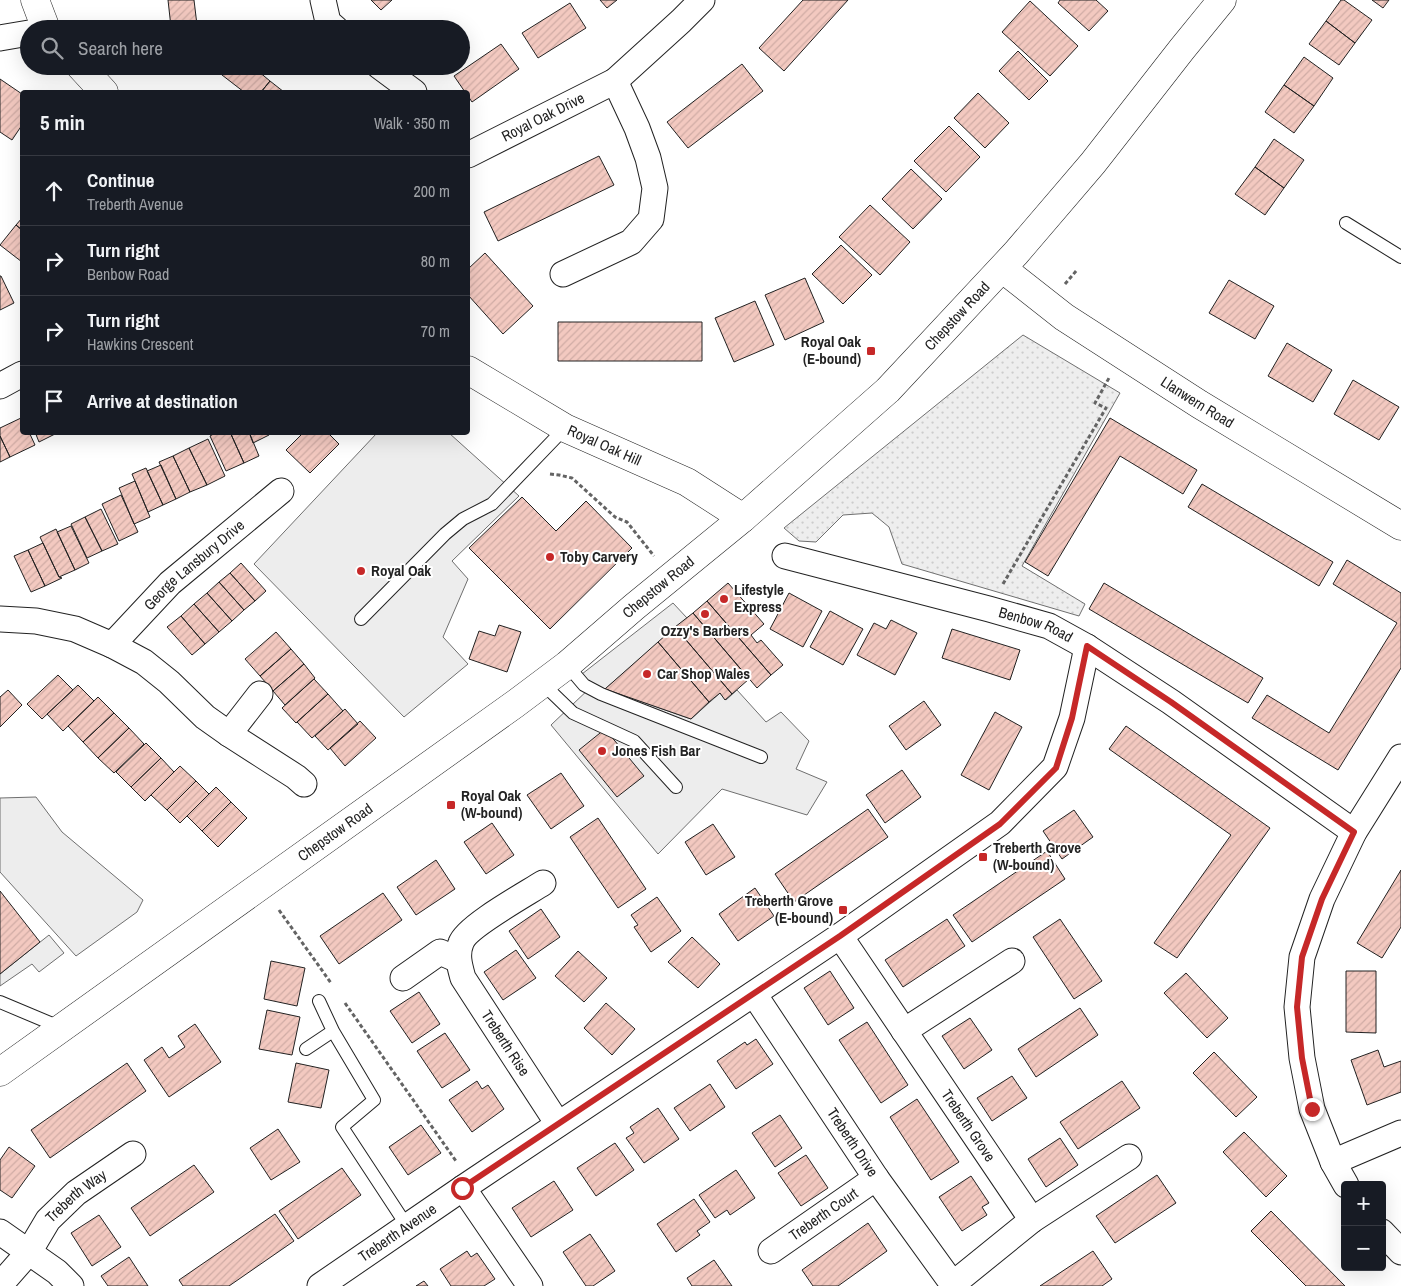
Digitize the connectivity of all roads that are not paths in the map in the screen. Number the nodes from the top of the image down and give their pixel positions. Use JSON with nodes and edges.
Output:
{"nodes":[{"id":1,"x":35,"y":0,"type":"edge"},
{"id":2,"x":323,"y":0,"type":"edge"},
{"id":3,"x":702,"y":0,"type":"edge"},
{"id":4,"x":1222,"y":0,"type":"edge"},
{"id":5,"x":43,"y":20,"type":"edge"},
{"id":6,"x":328,"y":20,"type":"edge"},
{"id":7,"x":20,"y":35,"type":"edge"},
{"id":8,"x":0,"y":38,"type":"edge"},
{"id":9,"x":88,"y":75,"type":"edge"},
{"id":10,"x":391,"y":75,"type":"edge"},
{"id":11,"x":615,"y":81,"type":"junction"},
{"id":12,"x":102,"y":90,"type":"edge"},
{"id":13,"x":411,"y":90,"type":"edge"},
{"id":14,"x":470,"y":151,"type":"edge"},
{"id":15,"x":1346,"y":224,"type":"dead end"},
{"id":16,"x":1401,"y":257,"type":"edge"},
{"id":17,"x":1002,"y":269,"type":"junction"},
{"id":18,"x":563,"y":274,"type":"dead end"},
{"id":19,"x":470,"y":371,"type":"edge"},
{"id":20,"x":20,"y":375,"type":"edge"},
{"id":21,"x":0,"y":386,"type":"edge"},
{"id":22,"x":565,"y":428,"type":"junction"},
{"id":23,"x":281,"y":491,"type":"dead end"},
{"id":24,"x":743,"y":518,"type":"junction"},
{"id":25,"x":1401,"y":526,"type":"edge"},
{"id":26,"x":785,"y":556,"type":"dead end"},
{"id":27,"x":0,"y":619,"type":"edge"},
{"id":28,"x":361,"y":619,"type":"dead end"},
{"id":29,"x":112,"y":645,"type":"junction"},
{"id":30,"x":1087,"y":646,"type":"junction"},
{"id":31,"x":567,"y":665,"type":"junction"},
{"id":32,"x":542,"y":683,"type":"junction"},
{"id":33,"x":260,"y":694,"type":"dead end"},
{"id":34,"x":229,"y":734,"type":"junction"},
{"id":35,"x":761,"y":757,"type":"dead end"},
{"id":36,"x":1401,"y":757,"type":"edge"},
{"id":37,"x":304,"y":784,"type":"dead end"},
{"id":38,"x":676,"y":787,"type":"dead end"},
{"id":39,"x":1354,"y":832,"type":"junction"},
{"id":40,"x":543,"y":883,"type":"dead end"},
{"id":41,"x":840,"y":936,"type":"junction"},
{"id":42,"x":458,"y":960,"type":"junction"},
{"id":43,"x":1012,"y":961,"type":"dead end"},
{"id":44,"x":403,"y":978,"type":"dead end"},
{"id":45,"x":754,"y":994,"type":"junction"},
{"id":46,"x":319,"y":1001,"type":"dead end"},
{"id":47,"x":0,"y":1002,"type":"edge"},
{"id":48,"x":62,"y":1028,"type":"junction"},
{"id":49,"x":333,"y":1031,"type":"junction"},
{"id":50,"x":904,"y":1031,"type":"junction"},
{"id":51,"x":306,"y":1048,"type":"dead end"},
{"id":52,"x":0,"y":1072,"type":"edge"},
{"id":53,"x":558,"y":1124,"type":"junction"},
{"id":54,"x":1401,"y":1132,"type":"edge"},
{"id":55,"x":133,"y":1154,"type":"dead end"},
{"id":56,"x":1129,"y":1157,"type":"dead end"},
{"id":57,"x":1333,"y":1162,"type":"junction"},
{"id":58,"x":876,"y":1178,"type":"junction"},
{"id":59,"x":1344,"y":1181,"type":"edge"},
{"id":60,"x":467,"y":1185,"type":"junction"},
{"id":61,"x":1032,"y":1220,"type":"junction"},
{"id":62,"x":407,"y":1226,"type":"junction"},
{"id":63,"x":0,"y":1232,"type":"edge"},
{"id":64,"x":1386,"y":1236,"type":"edge"},
{"id":65,"x":771,"y":1251,"type":"dead end"},
{"id":66,"x":29,"y":1252,"type":"junction"},
{"id":67,"x":1401,"y":1252,"type":"edge"},
{"id":68,"x":0,"y":1285,"type":"edge"},
{"id":69,"x":953,"y":1285,"type":"edge"},
{"id":70,"x":71,"y":1286,"type":"edge"},
{"id":71,"x":320,"y":1286,"type":"edge"},
{"id":72,"x":530,"y":1286,"type":"edge"}],
"edges":[{"from":1,"to":5,"type":"main road"},
{"from":2,"to":6,"type":"street"},
{"from":3,"to":11,"type":"street","name":"Royal Oak Drive"},
{"from":4,"to":17,"type":"main road","name":"Chepstow Road"},
{"from":7,"to":8,"type":"street"},
{"from":9,"to":12,"type":"main road"},
{"from":10,"to":13,"type":"street"},
{"from":11,"to":14,"type":"street","name":"Royal Oak Drive"},
{"from":11,"to":18,"type":"street"},
{"from":15,"to":16,"type":"lane"},
{"from":17,"to":24,"type":"main road","name":"Chepstow Road"},
{"from":17,"to":25,"type":"main road","name":"Llanwern Road"},
{"from":19,"to":22,"type":"main road","name":"Royal Oak Hill"},
{"from":20,"to":21,"type":"street"},
{"from":22,"to":24,"type":"main road","name":"Royal Oak Hill"},
{"from":22,"to":28,"type":"lane"},
{"from":23,"to":29,"type":"street","name":"George Lansbury Drive"},
{"from":24,"to":31,"type":"main road","name":"Chepstow Road"},
{"from":26,"to":30,"type":"street","name":"Benbow Road"},
{"from":27,"to":29,"type":"street"},
{"from":29,"to":34,"type":"street"},
{"from":30,"to":39,"type":"street","name":"Benbow Road"},
{"from":30,"to":41,"type":"street","name":"Treberth Avenue"},
{"from":31,"to":32,"type":"main road","name":"Chepstow Road"},
{"from":31,"to":35,"type":"lane"},
{"from":32,"to":38,"type":"lane"},
{"from":32,"to":48,"type":"main road","name":"Chepstow Road"},
{"from":33,"to":34,"type":"street"},
{"from":34,"to":37,"type":"street"},
{"from":36,"to":39,"type":"street"},
{"from":39,"to":57,"type":"street"},
{"from":40,"to":42,"type":"street"},
{"from":41,"to":45,"type":"street","name":"Treberth Avenue"},
{"from":41,"to":50,"type":"street","name":"Treberth Grove"},
{"from":42,"to":44,"type":"street"},
{"from":42,"to":53,"type":"street","name":"Treberth Rise"},
{"from":43,"to":50,"type":"street"},
{"from":45,"to":53,"type":"street","name":"Treberth Avenue"},
{"from":45,"to":58,"type":"street","name":"Treberth Drive"},
{"from":46,"to":49,"type":"lane"},
{"from":47,"to":48,"type":"lane"},
{"from":48,"to":52,"type":"main road","name":"Chepstow Road"},
{"from":49,"to":51,"type":"lane"},
{"from":49,"to":62,"type":"lane"},
{"from":50,"to":61,"type":"street","name":"Treberth Grove"},
{"from":53,"to":60,"type":"street","name":"Treberth Avenue"},
{"from":54,"to":57,"type":"street"},
{"from":55,"to":66,"type":"street","name":"Treberth Way"},
{"from":56,"to":61,"type":"street"},
{"from":57,"to":59,"type":"street"},
{"from":58,"to":65,"type":"street","name":"Treberth Court"},
{"from":58,"to":69,"type":"street","name":"Treberth Drive"},
{"from":60,"to":62,"type":"street","name":"Treberth Avenue"},
{"from":60,"to":72,"type":"street"},
{"from":61,"to":69,"type":"street"},
{"from":62,"to":71,"type":"street","name":"Treberth Avenue"},
{"from":63,"to":66,"type":"street"},
{"from":64,"to":67,"type":"street"},
{"from":66,"to":68,"type":"street","name":"Treberth Way"},
{"from":66,"to":70,"type":"street"}]}
